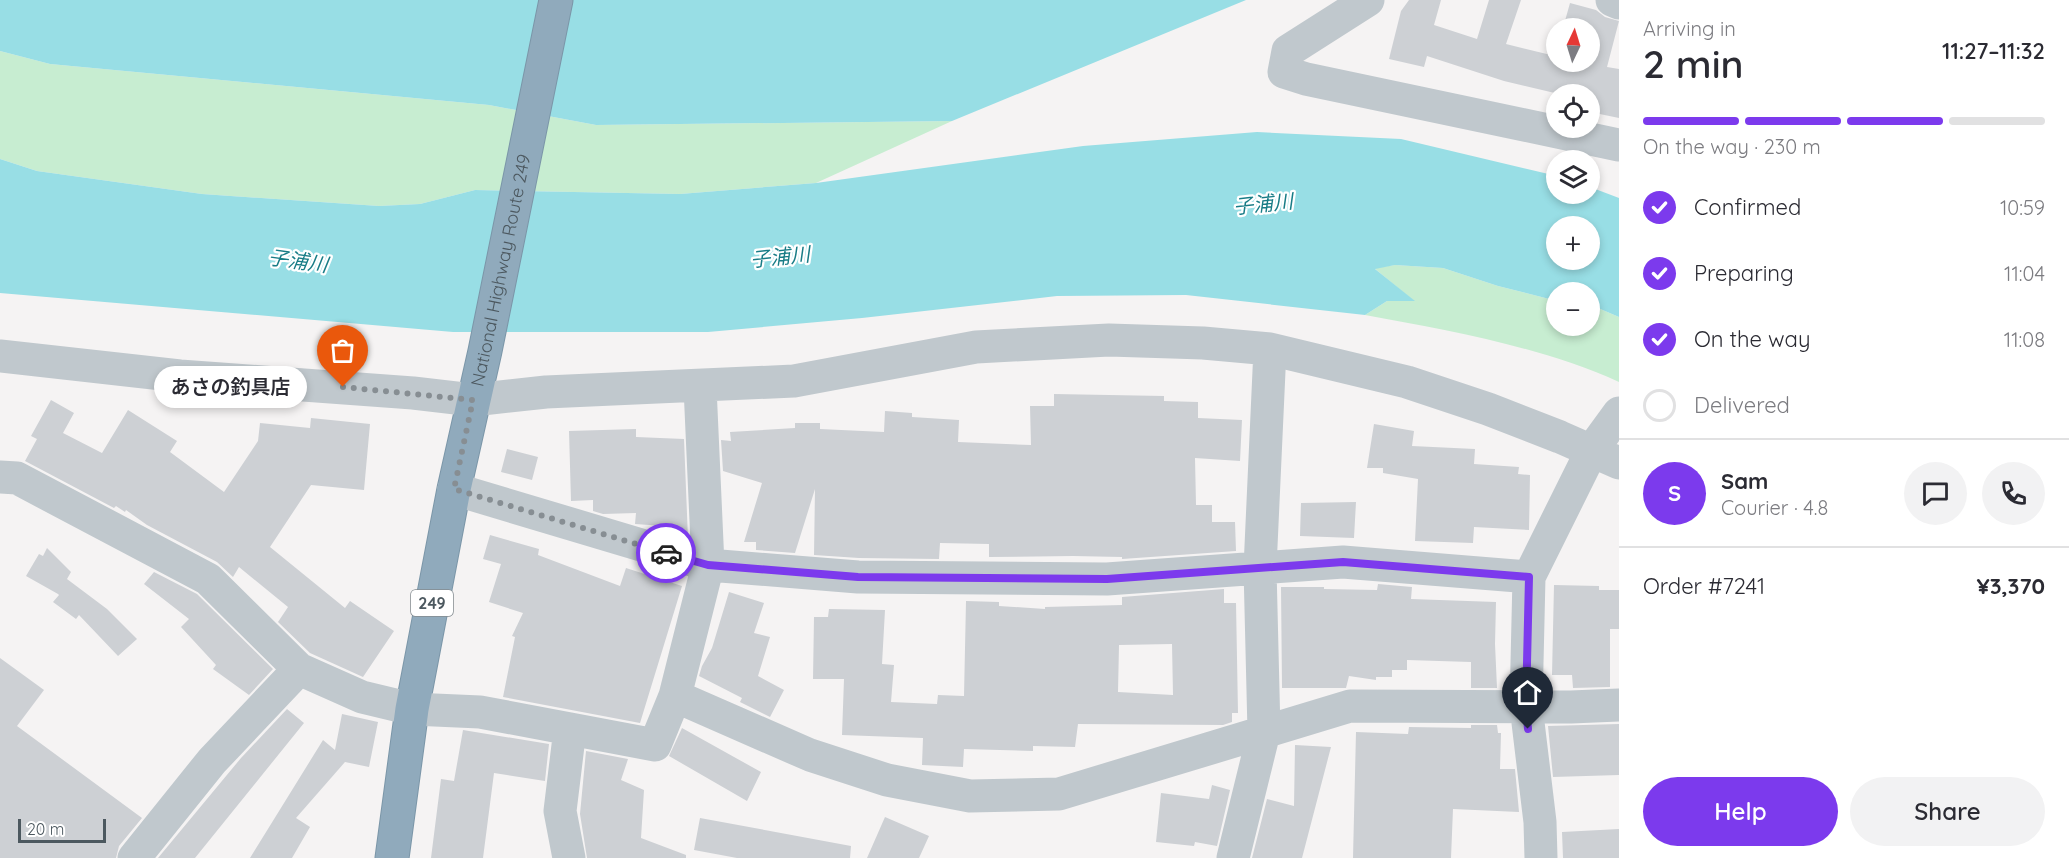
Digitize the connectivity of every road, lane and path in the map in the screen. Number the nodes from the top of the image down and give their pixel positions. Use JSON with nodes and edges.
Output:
{"nodes":[{"id":1,"x":556,"y":0,"type":"edge"},
{"id":2,"x":1368,"y":0,"type":"edge"},
{"id":3,"x":1612,"y":0,"type":"edge"},
{"id":4,"x":1619,"y":3,"type":"edge"},
{"id":5,"x":1619,"y":145,"type":"edge"},
{"id":6,"x":1270,"y":349,"type":"junction"},
{"id":7,"x":0,"y":356,"type":"edge"},
{"id":8,"x":700,"y":387,"type":"junction"},
{"id":9,"x":473,"y":400,"type":"junction"},
{"id":10,"x":1609,"y":440,"type":"edge"},
{"id":11,"x":0,"y":477,"type":"edge"},
{"id":12,"x":454,"y":489,"type":"junction"},
{"id":13,"x":708,"y":565,"type":"junction"},
{"id":14,"x":1260,"y":568,"type":"junction"},
{"id":15,"x":1529,"y":577,"type":"junction"},
{"id":16,"x":299,"y":669,"type":"junction"},
{"id":17,"x":675,"y":696,"type":"junction"},
{"id":18,"x":1619,"y":705,"type":"edge"},
{"id":19,"x":1526,"y":706,"type":"junction"},
{"id":20,"x":412,"y":709,"type":"junction"},
{"id":21,"x":570,"y":729,"type":"junction"},
{"id":22,"x":1264,"y":732,"type":"junction"},
{"id":23,"x":134,"y":858,"type":"edge"},
{"id":24,"x":392,"y":858,"type":"edge"},
{"id":25,"x":569,"y":858,"type":"edge"},
{"id":26,"x":1233,"y":858,"type":"edge"},
{"id":27,"x":1541,"y":858,"type":"edge"}],
"edges":[{"from":1,"to":9,"type":"highway","name":"National Highway Route 249","number":"249"},
{"from":2,"to":5,"type":"street"},
{"from":3,"to":4,"type":"street"},
{"from":6,"to":8,"type":"street"},
{"from":6,"to":10,"type":"street"},
{"from":6,"to":14,"type":"street"},
{"from":7,"to":9,"type":"street"},
{"from":8,"to":9,"type":"street"},
{"from":8,"to":13,"type":"street"},
{"from":9,"to":12,"type":"highway","name":"National Highway Route 249","number":"249"},
{"from":10,"to":15,"type":"street"},
{"from":11,"to":16,"type":"street"},
{"from":12,"to":13,"type":"street"},
{"from":12,"to":20,"type":"highway","name":"National Highway Route 249","number":"249"},
{"from":13,"to":14,"type":"street"},
{"from":13,"to":17,"type":"street"},
{"from":14,"to":15,"type":"street"},
{"from":14,"to":22,"type":"street"},
{"from":15,"to":19,"type":"street"},
{"from":16,"to":20,"type":"street"},
{"from":16,"to":23,"type":"street"},
{"from":17,"to":21,"type":"street"},
{"from":17,"to":22,"type":"street"},
{"from":18,"to":19,"type":"street"},
{"from":19,"to":22,"type":"street"},
{"from":19,"to":27,"type":"street"},
{"from":20,"to":21,"type":"street"},
{"from":20,"to":24,"type":"highway","name":"National Highway Route 249","number":"249"},
{"from":21,"to":25,"type":"street"},
{"from":22,"to":26,"type":"street"}]}
